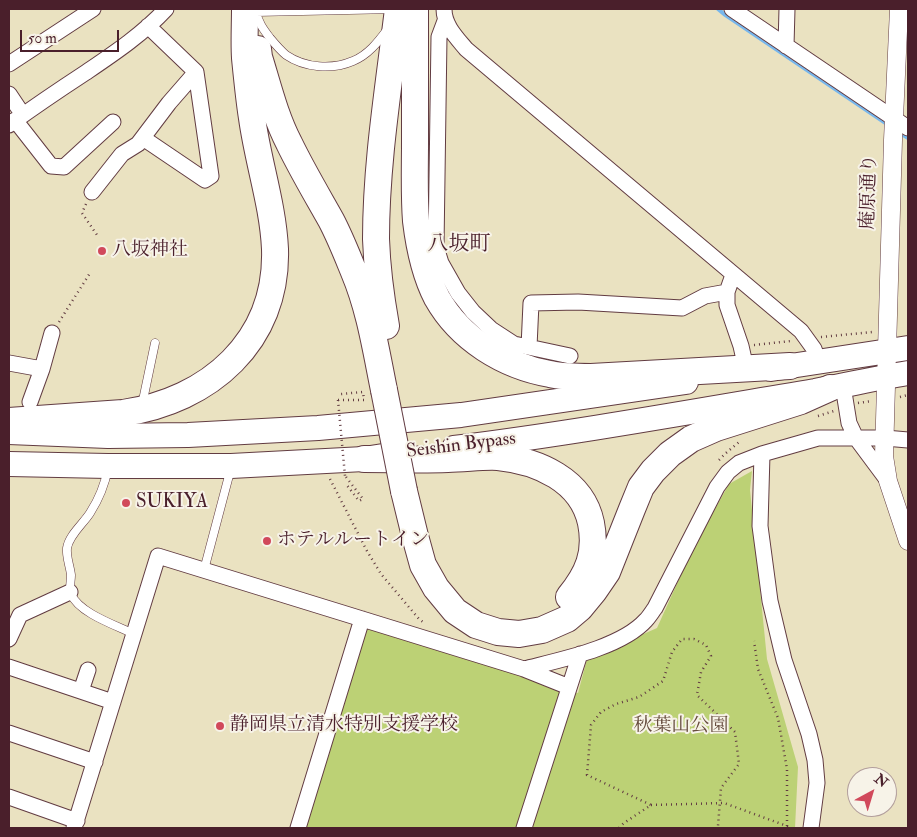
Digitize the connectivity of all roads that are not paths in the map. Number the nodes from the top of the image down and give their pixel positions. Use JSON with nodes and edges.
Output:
{"nodes":[{"id":1,"x":166,"y":9,"type":"edge"},
{"id":2,"x":398,"y":9,"type":"edge"},
{"id":3,"x":415,"y":9,"type":"edge"},
{"id":4,"x":732,"y":9,"type":"edge"},
{"id":5,"x":787,"y":9,"type":"edge"},
{"id":6,"x":898,"y":9,"type":"edge"},
{"id":7,"x":88,"y":10,"type":"edge"},
{"id":8,"x":253,"y":10,"type":"edge"},
{"id":9,"x":445,"y":15,"type":"edge"},
{"id":10,"x":148,"y":26,"type":"junction"},
{"id":11,"x":786,"y":46,"type":"junction"},
{"id":12,"x":9,"y":64,"type":"edge"},
{"id":13,"x":196,"y":72,"type":"junction"},
{"id":14,"x":9,"y":94,"type":"edge"},
{"id":15,"x":16,"y":120,"type":"edge"},
{"id":16,"x":113,"y":122,"type":"dead end"},
{"id":17,"x":897,"y":127,"type":"edge"},
{"id":18,"x":143,"y":138,"type":"junction"},
{"id":19,"x":92,"y":192,"type":"road end"},
{"id":20,"x":733,"y":275,"type":"junction"},
{"id":21,"x":728,"y":292,"type":"junction"},
{"id":22,"x":52,"y":333,"type":"road end"},
{"id":23,"x":155,"y":343,"type":"dead end"},
{"id":24,"x":529,"y":347,"type":"junction"},
{"id":25,"x":897,"y":350,"type":"edge"},
{"id":26,"x":570,"y":356,"type":"dead end"},
{"id":27,"x":819,"y":362,"type":"junction"},
{"id":28,"x":9,"y":363,"type":"edge"},
{"id":29,"x":745,"y":363,"type":"junction"},
{"id":30,"x":790,"y":366,"type":"joint"},
{"id":31,"x":42,"y":370,"type":"junction"},
{"id":32,"x":894,"y":383,"type":"edge"},
{"id":33,"x":391,"y":392,"type":"junction"},
{"id":34,"x":839,"y":393,"type":"junction"},
{"id":35,"x":30,"y":402,"type":"dead end"},
{"id":36,"x":9,"y":421,"type":"edge"},
{"id":37,"x":140,"y":423,"type":"junction"},
{"id":38,"x":9,"y":432,"type":"edge"},
{"id":39,"x":856,"y":438,"type":"junction"},
{"id":40,"x":885,"y":438,"type":"junction"},
{"id":41,"x":908,"y":440,"type":"edge"},
{"id":42,"x":762,"y":454,"type":"junction"},
{"id":43,"x":364,"y":458,"type":"junction"},
{"id":44,"x":9,"y":464,"type":"edge"},
{"id":45,"x":108,"y":466,"type":"junction"},
{"id":46,"x":231,"y":466,"type":"junction"},
{"id":47,"x":888,"y":481,"type":"junction"},
{"id":48,"x":412,"y":491,"type":"junction"},
{"id":49,"x":908,"y":541,"type":"edge"},
{"id":50,"x":204,"y":570,"type":"junction"},
{"id":51,"x":70,"y":592,"type":"junction"},
{"id":52,"x":15,"y":612,"type":"edge"},
{"id":53,"x":362,"y":619,"type":"junction"},
{"id":54,"x":134,"y":634,"type":"junction"},
{"id":55,"x":9,"y":638,"type":"edge"},
{"id":56,"x":580,"y":654,"type":"junction"},
{"id":57,"x":9,"y":668,"type":"edge"},
{"id":58,"x":524,"y":669,"type":"junction"},
{"id":59,"x":88,"y":670,"type":"dead end"},
{"id":60,"x":569,"y":687,"type":"junction"},
{"id":61,"x":81,"y":692,"type":"junction"},
{"id":62,"x":113,"y":702,"type":"junction"},
{"id":63,"x":9,"y":733,"type":"edge"},
{"id":64,"x":94,"y":762,"type":"junction"},
{"id":65,"x":9,"y":797,"type":"edge"},
{"id":66,"x":75,"y":824,"type":"edge"},
{"id":67,"x":298,"y":828,"type":"edge"},
{"id":68,"x":524,"y":828,"type":"edge"},
{"id":69,"x":812,"y":828,"type":"edge"}],
"edges":[{"from":1,"to":10,"type":"street"},
{"from":2,"to":8,"type":"lane"},
{"from":2,"to":8,"type":"lane"},
{"from":2,"to":33,"type":"highway"},
{"from":3,"to":29,"type":"highway"},
{"from":4,"to":11,"type":"street"},
{"from":5,"to":11,"type":"street"},
{"from":6,"to":17,"type":"street","name":"庵原通り"},
{"from":7,"to":12,"type":"street"},
{"from":8,"to":33,"type":"highway"},
{"from":8,"to":37,"type":"highway"},
{"from":9,"to":20,"type":"street"},
{"from":9,"to":24,"type":"street"},
{"from":10,"to":13,"type":"street"},
{"from":10,"to":15,"type":"street"},
{"from":11,"to":17,"type":"street"},
{"from":13,"to":18,"type":"street"},
{"from":13,"to":18,"type":"street"},
{"from":14,"to":15,"type":"street"},
{"from":15,"to":16,"type":"street"},
{"from":17,"to":25,"type":"street","name":"庵原通り"},
{"from":18,"to":19,"type":"street"},
{"from":20,"to":21,"type":"street"},
{"from":20,"to":27,"type":"street"},
{"from":21,"to":24,"type":"street"},
{"from":21,"to":29,"type":"street"},
{"from":22,"to":31,"type":"street"},
{"from":23,"to":37,"type":"lane"},
{"from":24,"to":26,"type":"street"},
{"from":25,"to":27,"type":"highway"},
{"from":25,"to":32,"type":"street","name":"庵原通り"},
{"from":27,"to":30,"type":"highway"},
{"from":28,"to":31,"type":"street"},
{"from":29,"to":30,"type":"highway"},
{"from":29,"to":37,"type":"highway","name":"Seishin Bypass"},
{"from":31,"to":35,"type":"street"},
{"from":32,"to":34,"type":"highway","name":"Seishin Bypass"},
{"from":32,"to":40,"type":"street","name":"庵原通り"},
{"from":33,"to":48,"type":"highway"},
{"from":34,"to":39,"type":"street"},
{"from":34,"to":43,"type":"highway","name":"Seishin Bypass"},
{"from":34,"to":48,"type":"highway"},
{"from":36,"to":37,"type":"highway"},
{"from":37,"to":38,"type":"highway","name":"Seishin Bypass"},
{"from":39,"to":40,"type":"street"},
{"from":39,"to":42,"type":"street"},
{"from":39,"to":47,"type":"street"},
{"from":40,"to":41,"type":"street"},
{"from":40,"to":47,"type":"street","name":"庵原通り"},
{"from":42,"to":56,"type":"street"},
{"from":42,"to":69,"type":"street"},
{"from":43,"to":46,"type":"highway","name":"Seishin Bypass"},
{"from":43,"to":48,"type":"highway"},
{"from":44,"to":45,"type":"highway","name":"Seishin Bypass"},
{"from":45,"to":46,"type":"highway","name":"Seishin Bypass"},
{"from":45,"to":51,"type":"lane"},
{"from":46,"to":50,"type":"lane"},
{"from":47,"to":49,"type":"street","name":"庵原通り"},
{"from":50,"to":53,"type":"street"},
{"from":50,"to":54,"type":"street"},
{"from":51,"to":52,"type":"street"},
{"from":51,"to":54,"type":"lane"},
{"from":52,"to":55,"type":"street"},
{"from":53,"to":58,"type":"street"},
{"from":53,"to":67,"type":"street"},
{"from":54,"to":62,"type":"street"},
{"from":56,"to":58,"type":"street"},
{"from":56,"to":60,"type":"street"},
{"from":57,"to":61,"type":"street"},
{"from":58,"to":60,"type":"street"},
{"from":59,"to":61,"type":"street"},
{"from":60,"to":68,"type":"street"},
{"from":61,"to":62,"type":"street"},
{"from":62,"to":64,"type":"street"},
{"from":63,"to":64,"type":"street"},
{"from":64,"to":66,"type":"street"},
{"from":65,"to":66,"type":"street"}]}
